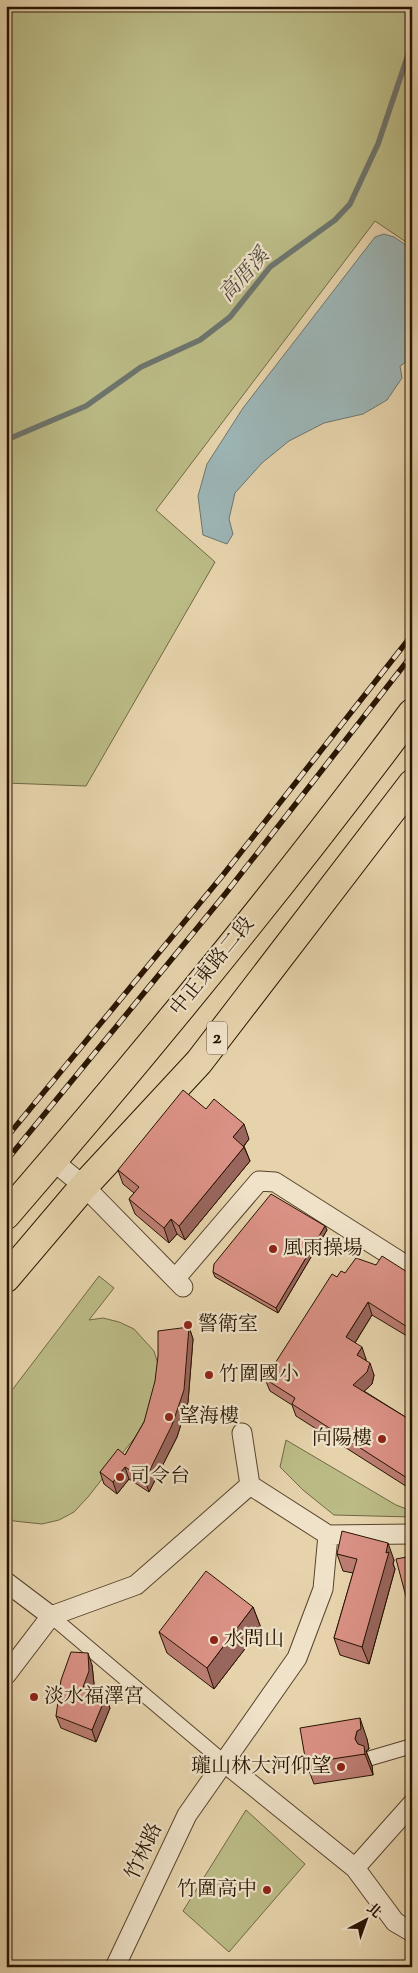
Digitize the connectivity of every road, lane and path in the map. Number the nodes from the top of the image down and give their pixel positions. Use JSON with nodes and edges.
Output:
{"nodes":[{"id":1,"x":412,"y":713,"type":"edge"},
{"id":2,"x":412,"y":784,"type":"edge"},
{"id":3,"x":53,"y":1161,"type":"junction"},
{"id":4,"x":84,"y":1186,"type":"junction"},
{"id":5,"x":6,"y":1215,"type":"edge"},
{"id":6,"x":412,"y":1269,"type":"edge"},
{"id":7,"x":6,"y":1278,"type":"edge"},
{"id":8,"x":242,"y":1433,"type":"dead end"},
{"id":9,"x":250,"y":1485,"type":"junction"},
{"id":10,"x":328,"y":1534,"type":"junction"},
{"id":11,"x":412,"y":1534,"type":"edge"},
{"id":12,"x":6,"y":1582,"type":"edge"},
{"id":13,"x":51,"y":1616,"type":"junction"},
{"id":14,"x":6,"y":1675,"type":"edge"},
{"id":15,"x":412,"y":1746,"type":"edge"},
{"id":16,"x":370,"y":1758,"type":"dead end"},
{"id":17,"x":225,"y":1763,"type":"junction"},
{"id":18,"x":412,"y":1804,"type":"edge"},
{"id":19,"x":355,"y":1868,"type":"junction"},
{"id":20,"x":412,"y":1932,"type":"edge"},
{"id":21,"x":115,"y":1967,"type":"edge"}],
"edges":[{"from":1,"to":3,"type":"main road","name":"中正東路二段","number":"2"},
{"from":2,"to":4,"type":"main road","number":"2"},
{"from":3,"to":4,"type":"street"},
{"from":3,"to":5,"type":"main road","name":"中正東路二段","number":"2"},
{"from":4,"to":6,"type":"street"},
{"from":4,"to":7,"type":"main road","number":"2"},
{"from":8,"to":9,"type":"street"},
{"from":9,"to":10,"type":"street"},
{"from":9,"to":13,"type":"street"},
{"from":10,"to":11,"type":"street"},
{"from":10,"to":17,"type":"street","name":"竹林路"},
{"from":12,"to":13,"type":"street"},
{"from":13,"to":14,"type":"street"},
{"from":13,"to":17,"type":"street"},
{"from":15,"to":16,"type":"street"},
{"from":17,"to":19,"type":"street"},
{"from":17,"to":21,"type":"street","name":"竹林路"},
{"from":18,"to":19,"type":"street"},
{"from":19,"to":20,"type":"street"}]}
